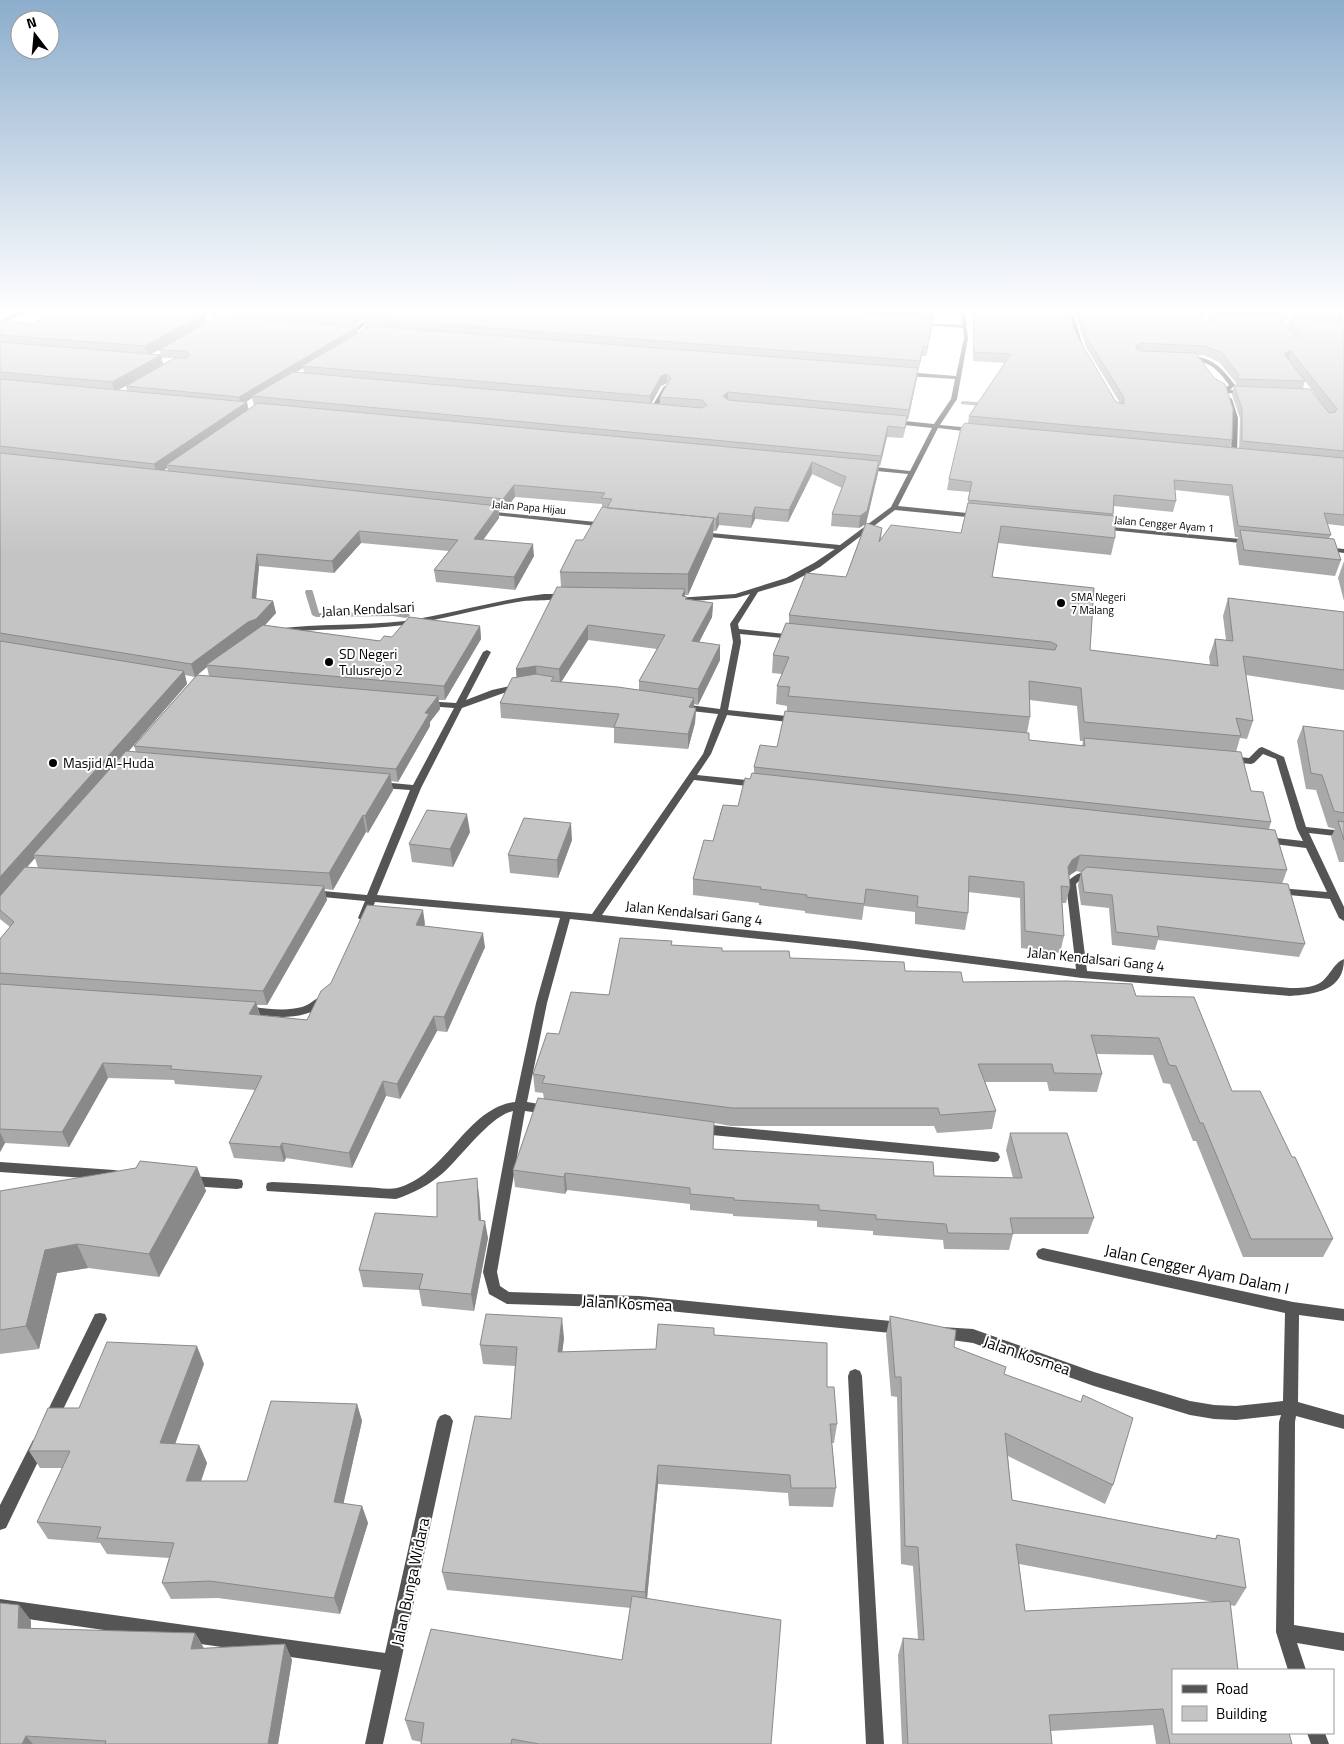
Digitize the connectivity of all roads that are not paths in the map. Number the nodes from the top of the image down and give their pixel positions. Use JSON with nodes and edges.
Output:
{"nodes":[{"id":1,"x":664,"y":391,"type":"edge"},
{"id":2,"x":955,"y":391,"type":"edge"},
{"id":3,"x":1226,"y":391,"type":"edge"},
{"id":4,"x":1237,"y":391,"type":"edge"},
{"id":5,"x":1254,"y":392,"type":"edge"},
{"id":6,"x":644,"y":409,"type":"edge"},
{"id":7,"x":653,"y":410,"type":"junction"},
{"id":8,"x":663,"y":410,"type":"edge"},
{"id":9,"x":886,"y":422,"type":"edge"},
{"id":10,"x":936,"y":426,"type":"junction"},
{"id":11,"x":984,"y":431,"type":"edge"},
{"id":12,"x":1225,"y":454,"type":"edge"},
{"id":13,"x":1234,"y":455,"type":"junction"},
{"id":14,"x":1244,"y":456,"type":"edge"},
{"id":15,"x":858,"y":467,"type":"edge"},
{"id":16,"x":912,"y":473,"type":"junction"},
{"id":17,"x":894,"y":508,"type":"junction"},
{"id":18,"x":482,"y":513,"type":"edge"},
{"id":19,"x":982,"y":516,"type":"edge"},
{"id":20,"x":619,"y":526,"type":"edge"},
{"id":21,"x":1090,"y":527,"type":"edge"},
{"id":22,"x":688,"y":532,"type":"edge"},
{"id":23,"x":1256,"y":543,"type":"edge"},
{"id":24,"x":841,"y":547,"type":"junction"},
{"id":25,"x":1315,"y":548,"type":"edge"},
{"id":26,"x":1344,"y":551,"type":"edge"},
{"id":27,"x":755,"y":592,"type":"junction"},
{"id":28,"x":574,"y":596,"type":"edge"},
{"id":29,"x":664,"y":600,"type":"edge"},
{"id":30,"x":735,"y":631,"type":"junction"},
{"id":31,"x":264,"y":634,"type":"edge"},
{"id":32,"x":803,"y":638,"type":"edge"},
{"id":33,"x":488,"y":652,"type":"dead end"},
{"id":34,"x":527,"y":685,"type":"edge"},
{"id":35,"x":420,"y":702,"type":"edge"},
{"id":36,"x":459,"y":706,"type":"junction"},
{"id":37,"x":674,"y":706,"type":"edge"},
{"id":38,"x":723,"y":713,"type":"junction"},
{"id":39,"x":803,"y":720,"type":"edge"},
{"id":40,"x":1221,"y":759,"type":"edge"},
{"id":41,"x":692,"y":777,"type":"junction"},
{"id":42,"x":368,"y":784,"type":"edge"},
{"id":43,"x":770,"y":786,"type":"edge"},
{"id":44,"x":416,"y":788,"type":"junction"},
{"id":45,"x":1302,"y":829,"type":"junction"},
{"id":46,"x":1344,"y":834,"type":"edge"},
{"id":47,"x":1261,"y":839,"type":"edge"},
{"id":48,"x":1309,"y":845,"type":"junction"},
{"id":49,"x":1105,"y":875,"type":"edge"},
{"id":50,"x":1266,"y":890,"type":"edge"},
{"id":51,"x":301,"y":893,"type":"edge"},
{"id":52,"x":1333,"y":896,"type":"junction"},
{"id":53,"x":372,"y":898,"type":"junction"},
{"id":54,"x":566,"y":916,"type":"junction"},
{"id":55,"x":595,"y":918,"type":"junction"},
{"id":56,"x":1344,"y":918,"type":"edge"},
{"id":57,"x":356,"y":933,"type":"edge"},
{"id":58,"x":1344,"y":963,"type":"edge"},
{"id":59,"x":1082,"y":974,"type":"junction"},
{"id":60,"x":329,"y":994,"type":"edge"},
{"id":61,"x":233,"y":1009,"type":"edge"},
{"id":62,"x":521,"y":1105,"type":"junction"},
{"id":63,"x":560,"y":1110,"type":"edge"},
{"id":64,"x":685,"y":1127,"type":"edge"},
{"id":65,"x":994,"y":1157,"type":"dead end"},
{"id":66,"x":0,"y":1167,"type":"edge"},
{"id":67,"x":128,"y":1176,"type":"edge"},
{"id":68,"x":178,"y":1180,"type":"edge"},
{"id":69,"x":237,"y":1184,"type":"dead end"},
{"id":70,"x":272,"y":1186,"type":"dead end"},
{"id":71,"x":1043,"y":1254,"type":"dead end"},
{"id":72,"x":1293,"y":1308,"type":"junction"},
{"id":73,"x":1344,"y":1315,"type":"edge"},
{"id":74,"x":100,"y":1319,"type":"dead end"},
{"id":75,"x":855,"y":1376,"type":"dead end"},
{"id":76,"x":1291,"y":1407,"type":"junction"},
{"id":77,"x":445,"y":1421,"type":"dead end"},
{"id":78,"x":1344,"y":1422,"type":"edge"},
{"id":79,"x":0,"y":1522,"type":"edge"},
{"id":80,"x":0,"y":1607,"type":"edge"},
{"id":81,"x":1285,"y":1632,"type":"junction"},
{"id":82,"x":1344,"y":1642,"type":"edge"},
{"id":83,"x":392,"y":1663,"type":"junction"},
{"id":84,"x":1297,"y":1669,"type":"edge"},
{"id":85,"x":374,"y":1744,"type":"edge"},
{"id":86,"x":875,"y":1744,"type":"edge"}],
"edges":[{"from":1,"to":7,"type":"street"},
{"from":2,"to":10,"type":"street"},
{"from":3,"to":13,"type":"street"},
{"from":4,"to":5,"type":"street"},
{"from":6,"to":7,"type":"street"},
{"from":7,"to":8,"type":"street"},
{"from":9,"to":10,"type":"street"},
{"from":10,"to":11,"type":"street"},
{"from":10,"to":16,"type":"street"},
{"from":12,"to":13,"type":"street"},
{"from":13,"to":14,"type":"street"},
{"from":15,"to":16,"type":"street"},
{"from":16,"to":17,"type":"street"},
{"from":17,"to":19,"type":"street"},
{"from":17,"to":24,"type":"street"},
{"from":18,"to":20,"type":"street","name":"Jalan Papa Hijau"},
{"from":21,"to":23,"type":"street","name":"Jalan Cengger Ayam 1"},
{"from":22,"to":24,"type":"street"},
{"from":24,"to":27,"type":"street"},
{"from":25,"to":26,"type":"street"},
{"from":27,"to":29,"type":"street"},
{"from":27,"to":30,"type":"street"},
{"from":28,"to":31,"type":"street","name":"Jalan Kendalsari"},
{"from":30,"to":32,"type":"street"},
{"from":30,"to":38,"type":"street"},
{"from":33,"to":36,"type":"street"},
{"from":34,"to":36,"type":"street"},
{"from":35,"to":36,"type":"street"},
{"from":36,"to":44,"type":"street"},
{"from":37,"to":38,"type":"street"},
{"from":38,"to":39,"type":"street"},
{"from":38,"to":41,"type":"street"},
{"from":40,"to":45,"type":"street"},
{"from":41,"to":43,"type":"street"},
{"from":41,"to":55,"type":"street"},
{"from":42,"to":44,"type":"street"},
{"from":44,"to":53,"type":"street"},
{"from":45,"to":46,"type":"street"},
{"from":45,"to":48,"type":"street"},
{"from":47,"to":48,"type":"street"},
{"from":48,"to":52,"type":"street"},
{"from":49,"to":59,"type":"street"},
{"from":50,"to":52,"type":"street"},
{"from":51,"to":53,"type":"street","name":"Jalan Kendalsari Gang 4"},
{"from":52,"to":56,"type":"street"},
{"from":53,"to":54,"type":"street","name":"Jalan Kendalsari Gang 4"},
{"from":53,"to":57,"type":"street"},
{"from":54,"to":55,"type":"street","name":"Jalan Kendalsari Gang 4"},
{"from":54,"to":62,"type":"street"},
{"from":55,"to":59,"type":"street","name":"Jalan Kendalsari Gang 4"},
{"from":58,"to":59,"type":"street","name":"Jalan Kendalsari Gang 4"},
{"from":60,"to":61,"type":"street"},
{"from":62,"to":63,"type":"street"},
{"from":62,"to":70,"type":"street"},
{"from":62,"to":76,"type":"street","name":"Jalan Kosmea"},
{"from":64,"to":65,"type":"street"},
{"from":66,"to":67,"type":"street"},
{"from":68,"to":69,"type":"street"},
{"from":71,"to":72,"type":"street","name":"Jalan Cengger Ayam Dalam I"},
{"from":72,"to":73,"type":"street","name":"Jalan Cengger Ayam Dalam I"},
{"from":72,"to":76,"type":"street"},
{"from":74,"to":79,"type":"street"},
{"from":75,"to":86,"type":"street"},
{"from":76,"to":78,"type":"street"},
{"from":76,"to":81,"type":"street"},
{"from":77,"to":83,"type":"street","name":"Jalan Bunga Widara"},
{"from":80,"to":83,"type":"street"},
{"from":81,"to":82,"type":"street"},
{"from":81,"to":84,"type":"street"},
{"from":83,"to":85,"type":"street","name":"Jalan Bunga Widara"}]}
